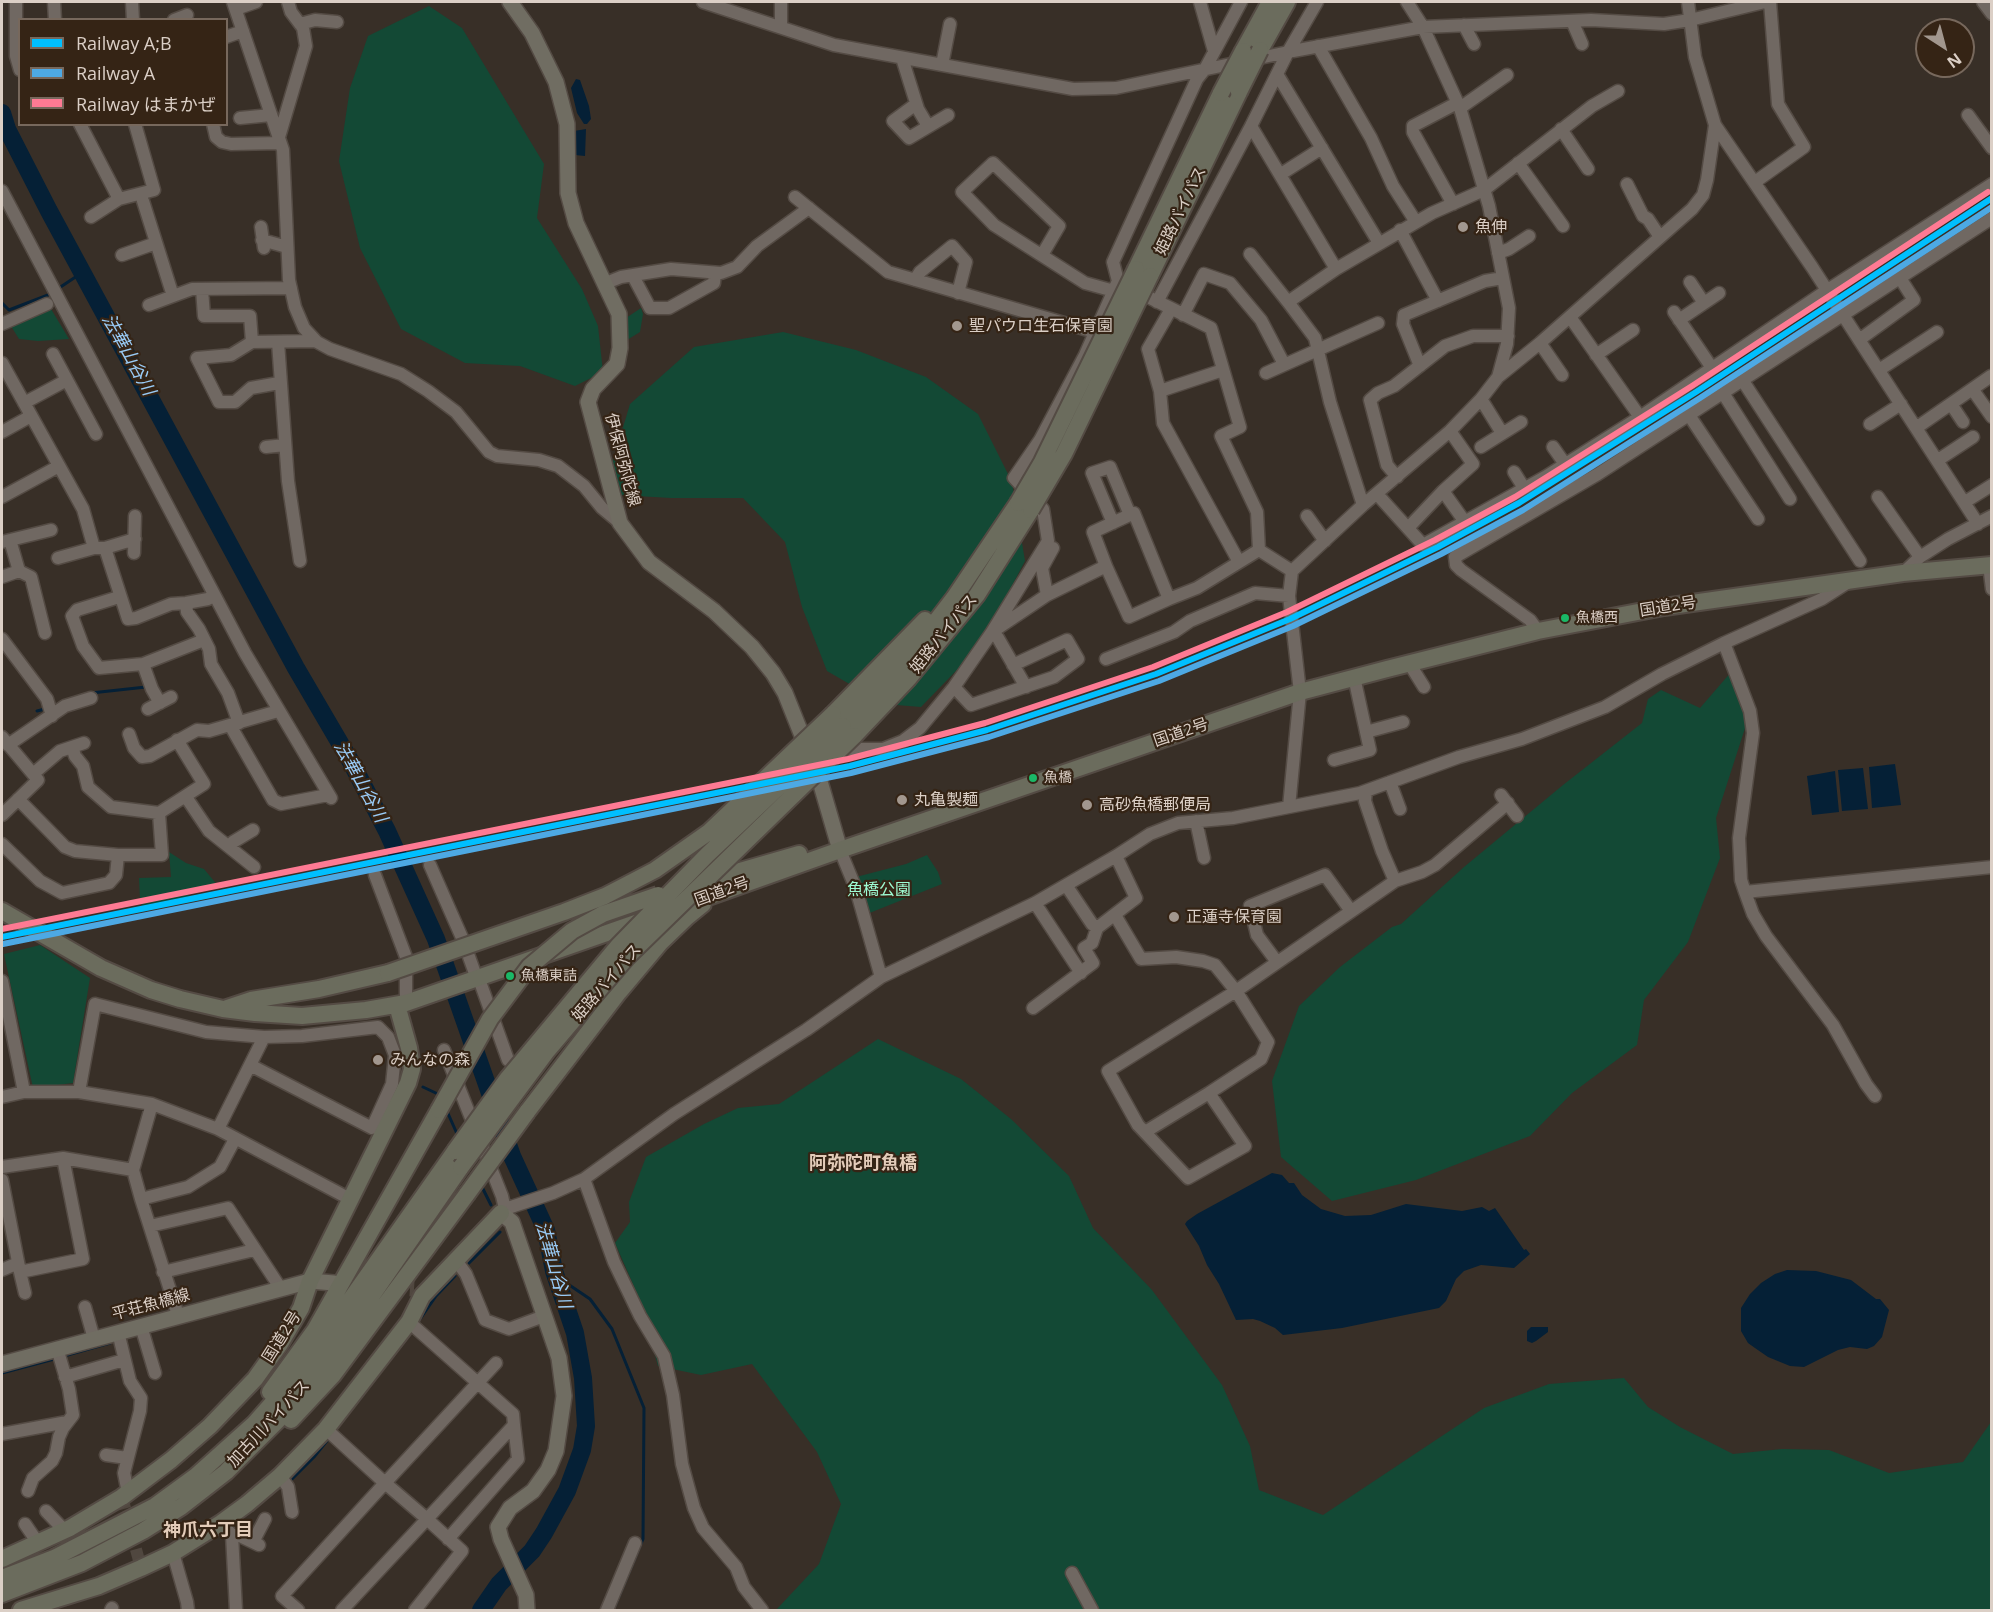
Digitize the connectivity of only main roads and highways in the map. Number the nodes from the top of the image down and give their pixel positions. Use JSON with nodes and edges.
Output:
{"nodes":[{"id":1,"x":510,"y":2,"type":"edge"},
{"id":2,"x":1270,"y":2,"type":"edge"},
{"id":3,"x":1287,"y":2,"type":"edge"},
{"id":4,"x":1143,"y":273,"type":"junction"},
{"id":5,"x":1024,"y":507,"type":"junction"},
{"id":6,"x":1990,"y":565,"type":"edge"},
{"id":7,"x":844,"y":725,"type":"junction"},
{"id":8,"x":838,"y":846,"type":"junction"},
{"id":9,"x":716,"y":894,"type":"junction"},
{"id":10,"x":2,"y":911,"type":"edge"},
{"id":11,"x":406,"y":1002,"type":"junction"},
{"id":12,"x":223,"y":1009,"type":"junction"},
{"id":13,"x":455,"y":1151,"type":"joint"},
{"id":14,"x":461,"y":1167,"type":"joint"},
{"id":15,"x":506,"y":1209,"type":"joint"},
{"id":16,"x":310,"y":1281,"type":"junction"},
{"id":17,"x":334,"y":1283,"type":"dead end"},
{"id":18,"x":2,"y":1364,"type":"edge"},
{"id":19,"x":208,"y":1466,"type":"junction"},
{"id":20,"x":226,"y":1472,"type":"junction"},
{"id":21,"x":2,"y":1559,"type":"edge"},
{"id":22,"x":2,"y":1578,"type":"edge"},
{"id":23,"x":2,"y":1594,"type":"edge"},
{"id":24,"x":527,"y":1603,"type":"edge"},
{"id":25,"x":52,"y":1607,"type":"edge"},
{"id":26,"x":21,"y":1611,"type":"edge"}],
"edges":[{"from":1,"to":8,"type":"main road","name":"伊保阿弥陀線"},
{"from":2,"to":4,"type":"highway","name":"姫路バイパス","bridge":true},
{"from":3,"to":4,"type":"highway","name":"姫路バイパス","bridge":true},
{"from":4,"to":5,"type":"highway","name":"姫路バイパス","bridge":true},
{"from":5,"to":7,"type":"highway","name":"姫路バイパス"},
{"from":5,"to":7,"type":"highway","name":"姫路バイパス"},
{"from":6,"to":8,"type":"highway","name":"国道2号"},
{"from":7,"to":12,"type":"highway","bridge":true},
{"from":7,"to":13,"type":"highway","name":"姫路バイパス","bridge":true},
{"from":7,"to":14,"type":"highway","name":"姫路バイパス","bridge":true},
{"from":8,"to":9,"type":"highway","name":"国道2号"},
{"from":8,"to":19,"type":"highway","bridge":true},
{"from":9,"to":11,"type":"highway","name":"国道2号"},
{"from":9,"to":20,"type":"highway","bridge":true},
{"from":10,"to":12,"type":"highway","name":"国道2号"},
{"from":11,"to":12,"type":"highway","name":"国道2号"},
{"from":11,"to":16,"type":"highway","name":"国道2号"},
{"from":13,"to":19,"type":"highway","name":"加古川バイパス"},
{"from":14,"to":20,"type":"highway","name":"加古川バイパス"},
{"from":15,"to":24,"type":"main road"},
{"from":15,"to":25,"type":"highway"},
{"from":16,"to":17,"type":"main road","name":"平荘魚橋線"},
{"from":16,"to":18,"type":"main road","name":"平荘魚橋線"},
{"from":16,"to":21,"type":"highway","name":"国道2号"},
{"from":19,"to":22,"type":"highway","name":"加古川バイパス"},
{"from":20,"to":23,"type":"highway","name":"加古川バイパス"},
{"from":25,"to":26,"type":"highway"}]}
